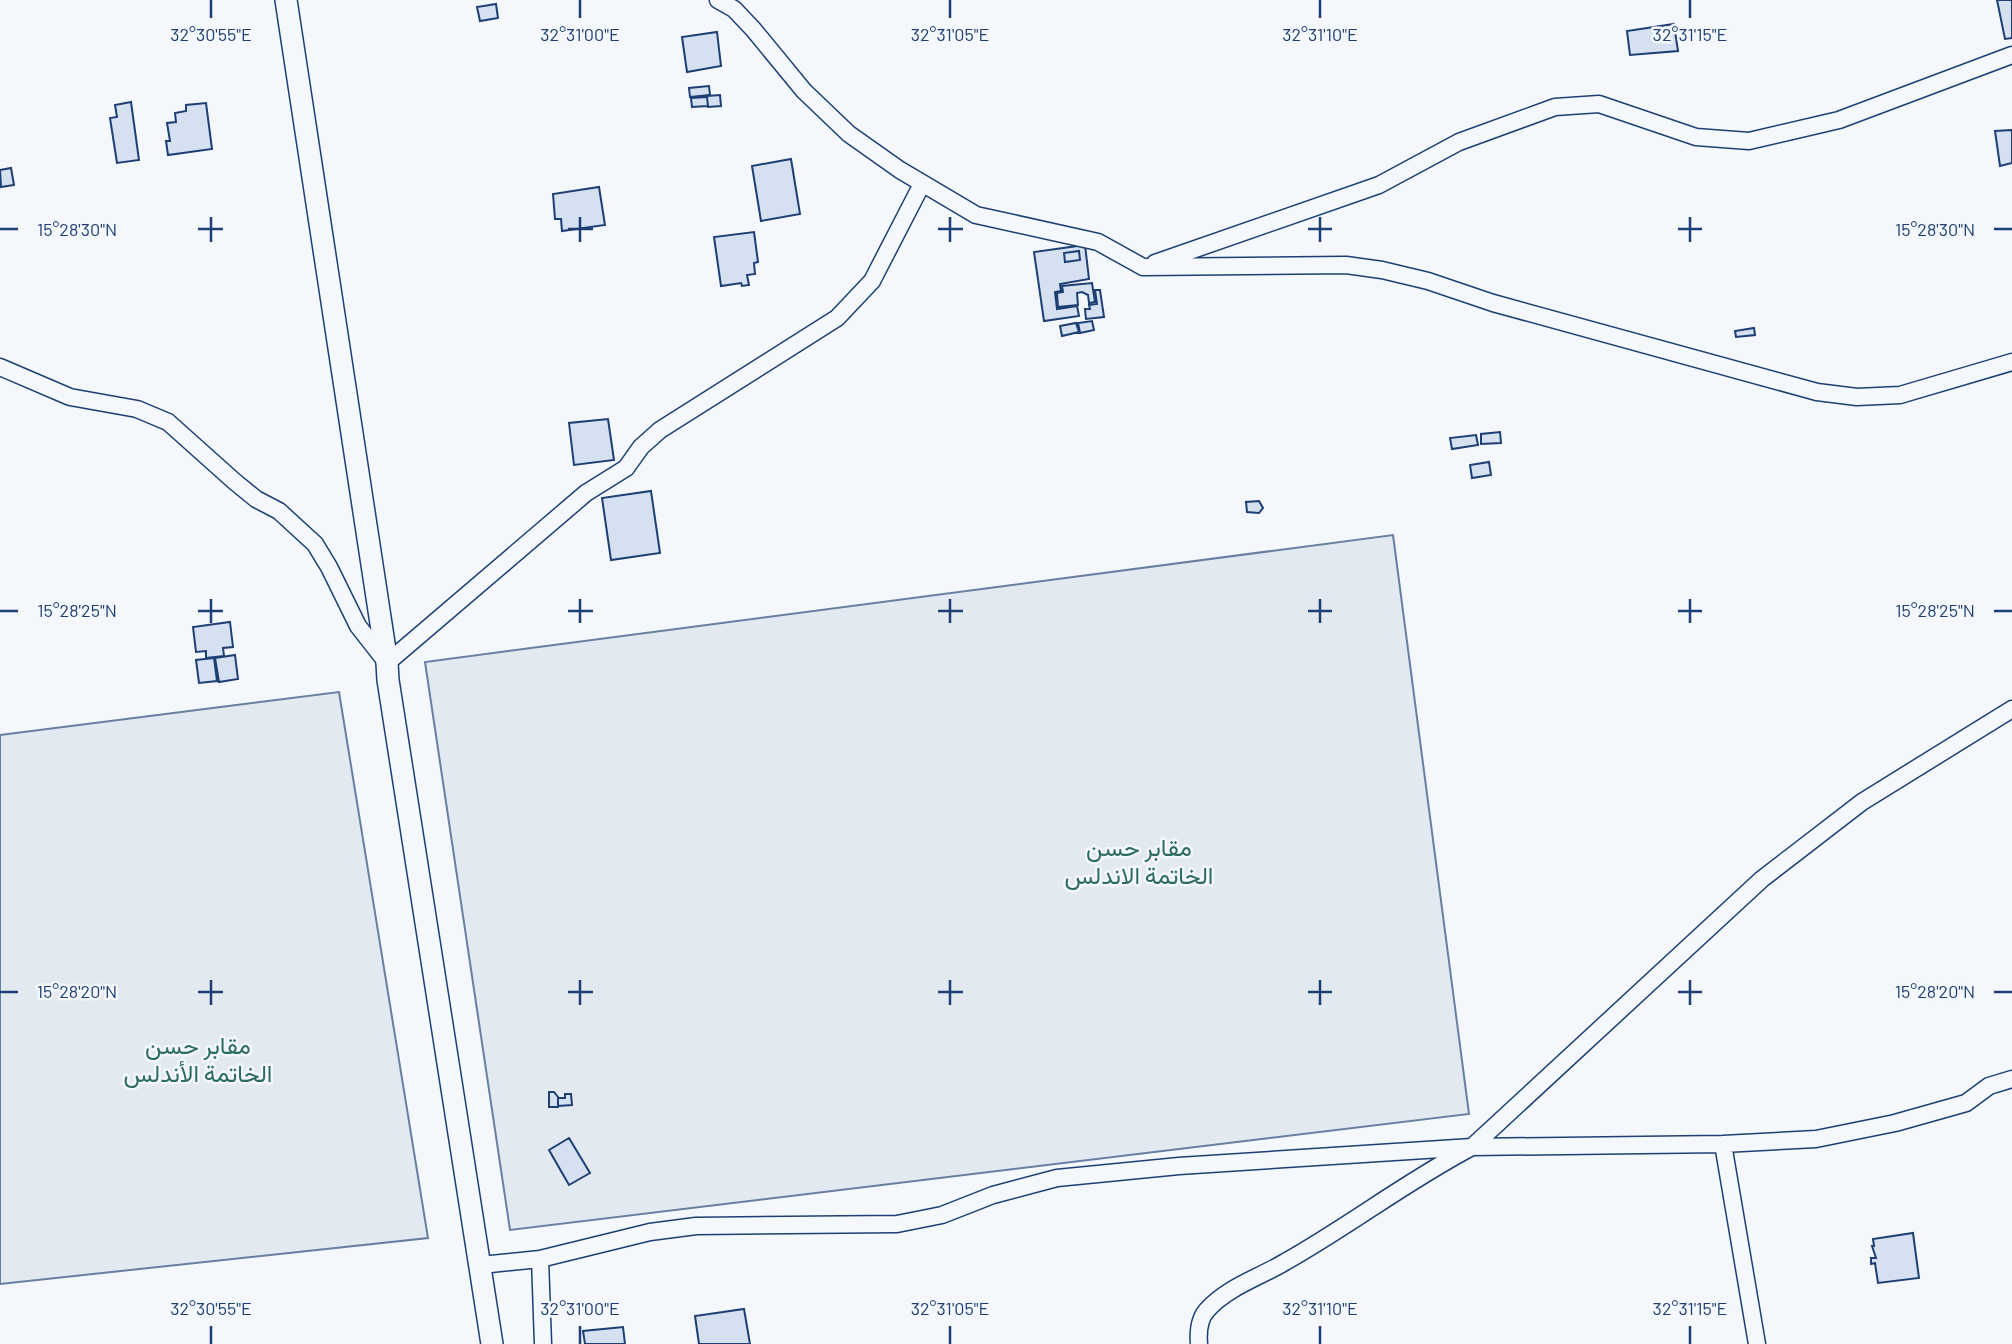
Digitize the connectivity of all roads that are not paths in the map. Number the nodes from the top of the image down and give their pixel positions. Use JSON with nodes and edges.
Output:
{"nodes":[{"id":1,"x":286,"y":0,"type":"edge"},
{"id":2,"x":718,"y":0,"type":"edge"},
{"id":3,"x":2012,"y":55,"type":"edge"},
{"id":4,"x":922,"y":184,"type":"junction"},
{"id":5,"x":1143,"y":267,"type":"junction"},
{"id":6,"x":2012,"y":362,"type":"edge"},
{"id":7,"x":0,"y":367,"type":"edge"},
{"id":8,"x":387,"y":663,"type":"junction"},
{"id":9,"x":2012,"y":709,"type":"edge"},
{"id":10,"x":2012,"y":1079,"type":"edge"},
{"id":11,"x":1723,"y":1144,"type":"junction"},
{"id":12,"x":1472,"y":1147,"type":"junction"},
{"id":13,"x":540,"y":1259,"type":"junction"},
{"id":14,"x":481,"y":1265,"type":"junction"},
{"id":15,"x":492,"y":1344,"type":"edge"},
{"id":16,"x":543,"y":1344,"type":"edge"},
{"id":17,"x":1199,"y":1344,"type":"edge"},
{"id":18,"x":1757,"y":1344,"type":"edge"}],
"edges":[{"from":1,"to":8,"type":"street"},
{"from":2,"to":4,"type":"street"},
{"from":3,"to":5,"type":"street"},
{"from":4,"to":5,"type":"street"},
{"from":4,"to":8,"type":"street"},
{"from":5,"to":6,"type":"street"},
{"from":7,"to":8,"type":"street"},
{"from":8,"to":14,"type":"street"},
{"from":9,"to":12,"type":"street"},
{"from":10,"to":11,"type":"street"},
{"from":11,"to":12,"type":"street"},
{"from":11,"to":18,"type":"street"},
{"from":12,"to":13,"type":"street"},
{"from":12,"to":17,"type":"street"},
{"from":13,"to":14,"type":"street"},
{"from":13,"to":16,"type":"street"},
{"from":14,"to":15,"type":"street"}]}
